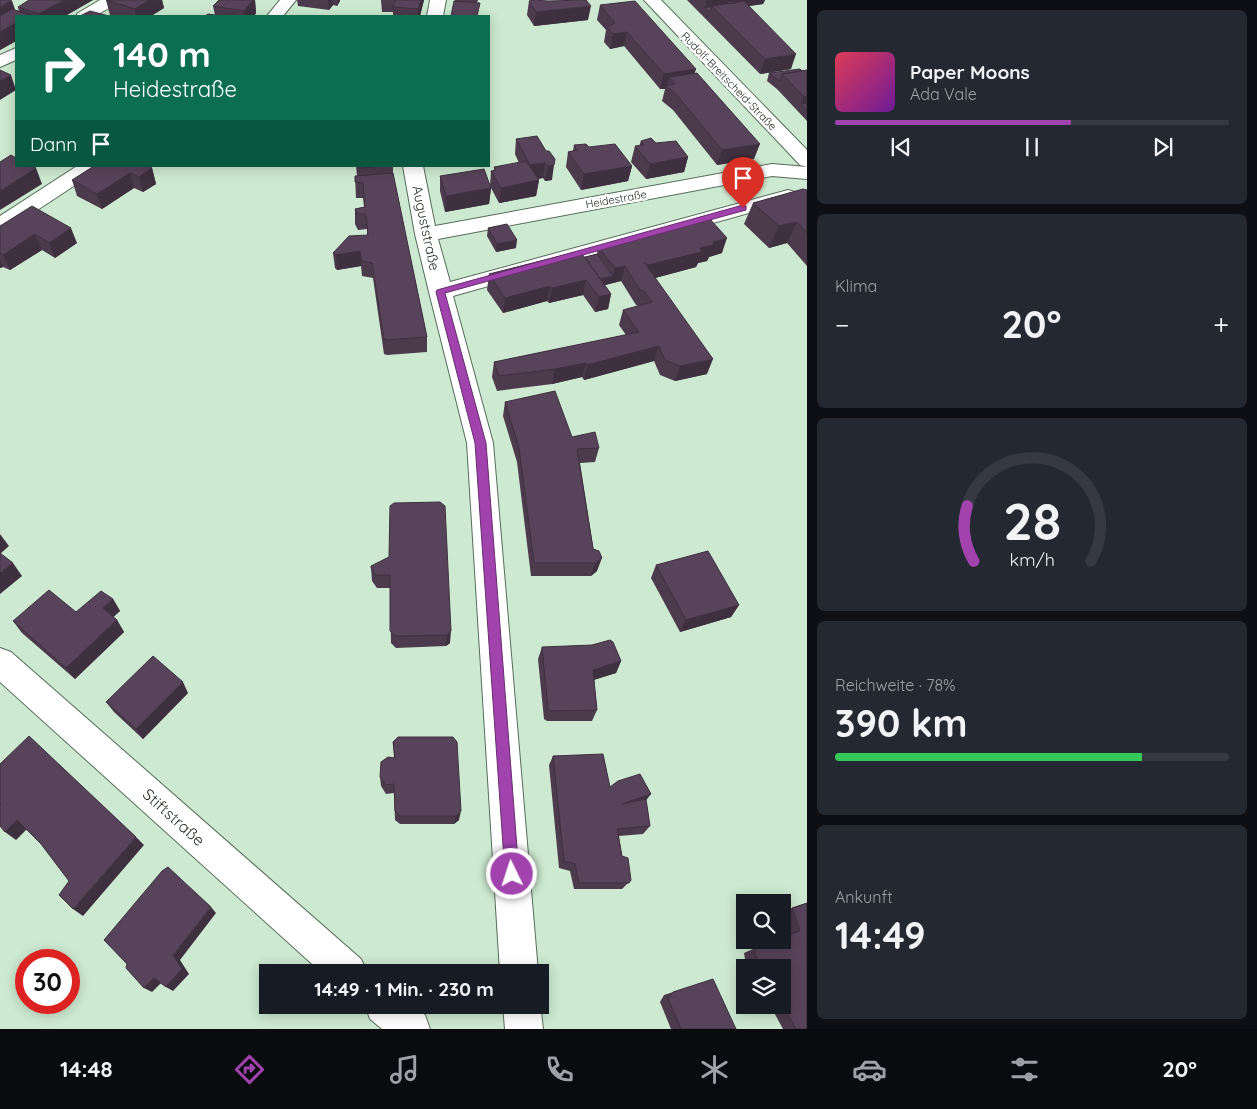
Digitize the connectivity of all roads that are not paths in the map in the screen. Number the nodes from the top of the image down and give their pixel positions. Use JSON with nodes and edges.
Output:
{"nodes":[{"id":1,"x":112,"y":0,"type":"edge"},
{"id":2,"x":288,"y":0,"type":"edge"},
{"id":3,"x":438,"y":0,"type":"edge"},
{"id":4,"x":652,"y":0,"type":"edge"},
{"id":5,"x":86,"y":15,"type":"edge"},
{"id":6,"x":276,"y":15,"type":"edge"},
{"id":7,"x":435,"y":15,"type":"edge"},
{"id":8,"x":15,"y":54,"type":"edge"},
{"id":9,"x":0,"y":62,"type":"edge"},
{"id":10,"x":807,"y":161,"type":"edge"},
{"id":11,"x":89,"y":167,"type":"edge"},
{"id":12,"x":413,"y":167,"type":"edge"},
{"id":13,"x":807,"y":172,"type":"edge"},
{"id":14,"x":807,"y":185,"type":"edge"},
{"id":15,"x":0,"y":225,"type":"edge"},
{"id":16,"x":426,"y":234,"type":"junction"},
{"id":17,"x":440,"y":292,"type":"junction"},
{"id":18,"x":0,"y":662,"type":"edge"},
{"id":19,"x":339,"y":964,"type":"edge"},
{"id":20,"x":518,"y":964,"type":"edge"},
{"id":21,"x":394,"y":1014,"type":"edge"},
{"id":22,"x":523,"y":1014,"type":"edge"},
{"id":23,"x":411,"y":1029,"type":"edge"},
{"id":24,"x":524,"y":1029,"type":"edge"}],
"edges":[{"from":1,"to":5,"type":"street"},
{"from":2,"to":6,"type":"street"},
{"from":3,"to":7,"type":"street"},
{"from":4,"to":10,"type":"street","name":"Rudolf-Breitscheid-Straße"},
{"from":8,"to":9,"type":"street"},
{"from":11,"to":15,"type":"street"},
{"from":12,"to":16,"type":"street","name":"Auguststraße"},
{"from":13,"to":16,"type":"street","name":"Heidestraße"},
{"from":14,"to":17,"type":"street"},
{"from":16,"to":17,"type":"street","name":"Auguststraße"},
{"from":17,"to":20,"type":"street","name":"Auguststraße"},
{"from":18,"to":19,"type":"street","name":"Stiftstraße"},
{"from":21,"to":23,"type":"street"},
{"from":22,"to":24,"type":"street"}]}
